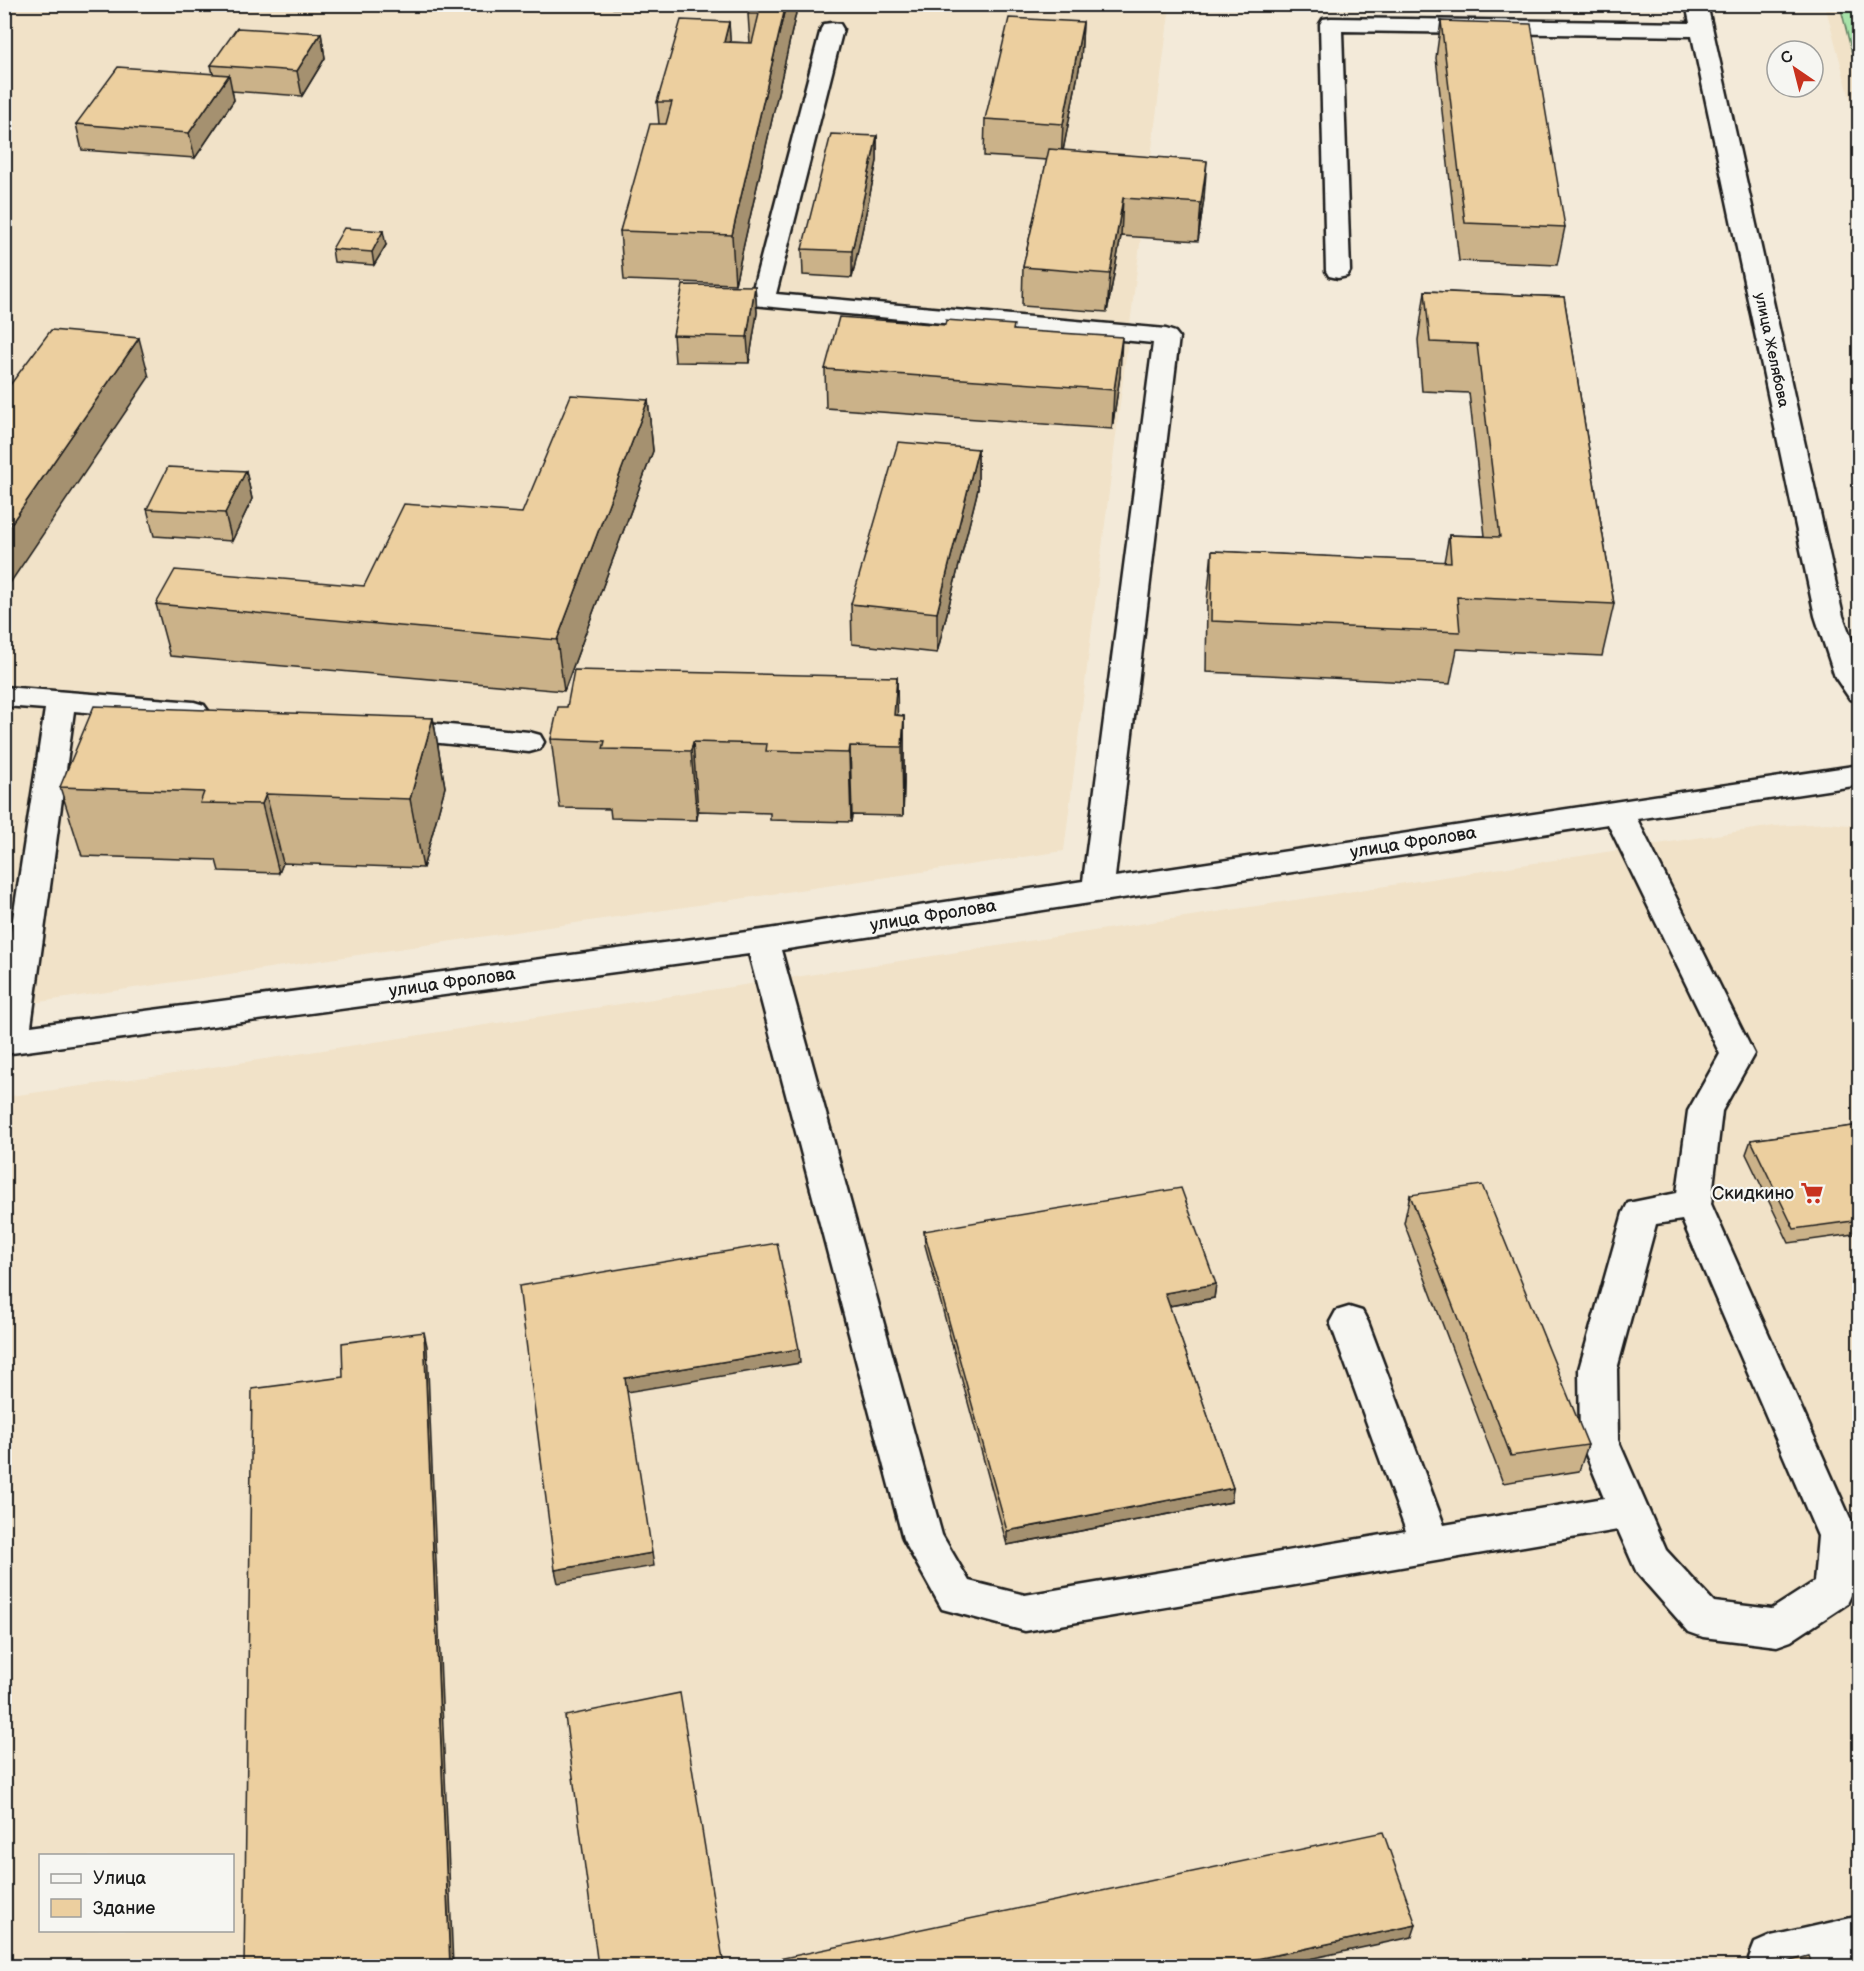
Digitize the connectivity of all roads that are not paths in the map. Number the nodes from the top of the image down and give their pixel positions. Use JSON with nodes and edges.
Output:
{"nodes":[{"id":1,"x":1696,"y":4,"type":"edge"},
{"id":2,"x":832,"y":29,"type":"dead end"},
{"id":3,"x":1702,"y":30,"type":"junction"},
{"id":4,"x":1338,"y":271,"type":"dead end"},
{"id":5,"x":1860,"y":692,"type":"edge"},
{"id":6,"x":4,"y":696,"type":"edge"},
{"id":7,"x":61,"y":700,"type":"junction"},
{"id":8,"x":225,"y":715,"type":"edge"},
{"id":9,"x":365,"y":727,"type":"edge"},
{"id":10,"x":529,"y":742,"type":"dead end"},
{"id":11,"x":1860,"y":775,"type":"edge"},
{"id":12,"x":1617,"y":811,"type":"junction"},
{"id":13,"x":1098,"y":890,"type":"junction"},
{"id":14,"x":762,"y":941,"type":"junction"},
{"id":15,"x":8,"y":1041,"type":"edge"},
{"id":16,"x":1692,"y":1204,"type":"junction"},
{"id":17,"x":1349,"y":1322,"type":"dead end"},
{"id":18,"x":1628,"y":1511,"type":"junction"},
{"id":19,"x":1431,"y":1544,"type":"junction"},
{"id":20,"x":1860,"y":1937,"type":"edge"},
{"id":21,"x":1775,"y":1966,"type":"edge"}],
"edges":[{"from":1,"to":3,"type":"street","name":"улица Желябова"},
{"from":2,"to":13,"type":"street"},
{"from":3,"to":4,"type":"street"},
{"from":3,"to":5,"type":"street","name":"улица Желябова"},
{"from":6,"to":7,"type":"street"},
{"from":7,"to":8,"type":"street"},
{"from":7,"to":15,"type":"street"},
{"from":9,"to":10,"type":"street"},
{"from":11,"to":12,"type":"street","name":"улица Фролова"},
{"from":12,"to":13,"type":"street","name":"улица Фролова"},
{"from":12,"to":16,"type":"street"},
{"from":13,"to":14,"type":"street","name":"улица Фролова"},
{"from":14,"to":15,"type":"street","name":"улица Фролова"},
{"from":14,"to":19,"type":"street"},
{"from":16,"to":18,"type":"street"},
{"from":16,"to":18,"type":"street"},
{"from":17,"to":19,"type":"street"},
{"from":18,"to":19,"type":"street"},
{"from":20,"to":21,"type":"street"}]}
